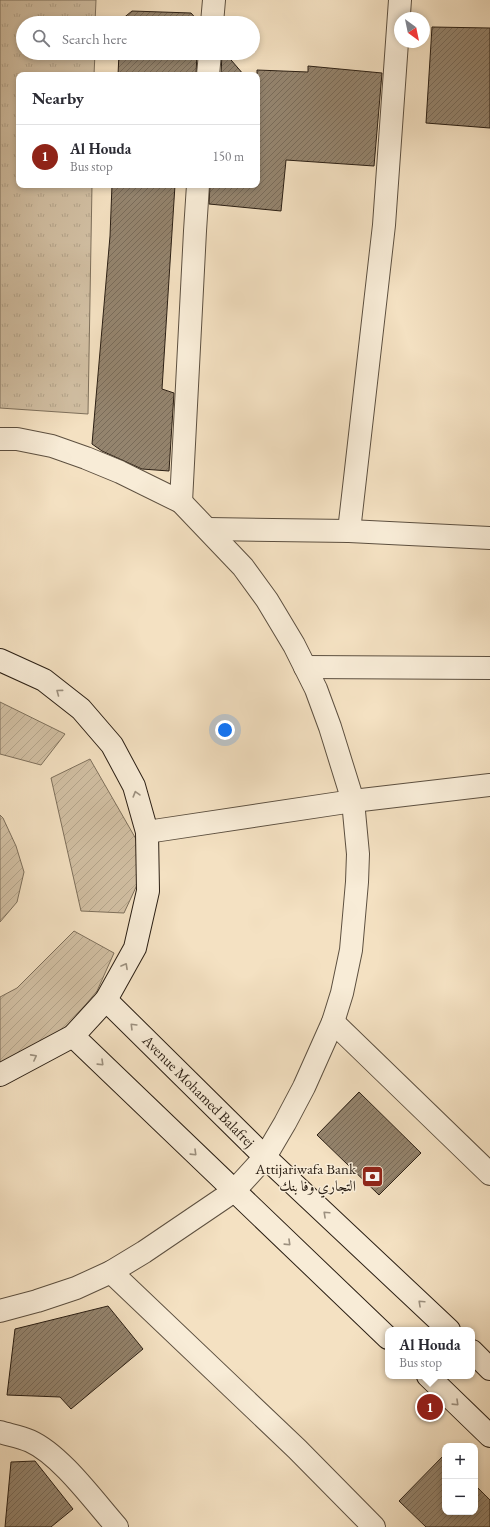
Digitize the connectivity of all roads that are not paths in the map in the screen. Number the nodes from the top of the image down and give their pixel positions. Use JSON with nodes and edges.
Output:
{"nodes":[{"id":1,"x":214,"y":0,"type":"edge"},
{"id":2,"x":400,"y":0,"type":"edge"},
{"id":3,"x":213,"y":16,"type":"edge"},
{"id":4,"x":209,"y":60,"type":"edge"},
{"id":5,"x":208,"y":72,"type":"edge"},
{"id":6,"x":198,"y":188,"type":"edge"},
{"id":7,"x":0,"y":439,"type":"edge"},
{"id":8,"x":181,"y":502,"type":"junction"},
{"id":9,"x":208,"y":529,"type":"junction"},
{"id":10,"x":348,"y":531,"type":"junction"},
{"id":11,"x":490,"y":538,"type":"edge"},
{"id":12,"x":0,"y":660,"type":"edge"},
{"id":13,"x":305,"y":667,"type":"junction"},
{"id":14,"x":490,"y":668,"type":"edge"},
{"id":15,"x":490,"y":786,"type":"edge"},
{"id":16,"x":353,"y":801,"type":"junction"},
{"id":17,"x":147,"y":832,"type":"junction"},
{"id":18,"x":106,"y":1000,"type":"junction"},
{"id":19,"x":334,"y":1022,"type":"junction"},
{"id":20,"x":73,"y":1036,"type":"junction"},
{"id":21,"x":0,"y":1075,"type":"edge"},
{"id":22,"x":265,"y":1157,"type":"junction"},
{"id":23,"x":490,"y":1174,"type":"edge"},
{"id":24,"x":234,"y":1191,"type":"junction"},
{"id":25,"x":111,"y":1272,"type":"junction"},
{"id":26,"x":0,"y":1311,"type":"edge"},
{"id":27,"x":446,"y":1327,"type":"edge"},
{"id":28,"x":385,"y":1335,"type":"edge"},
{"id":29,"x":475,"y":1354,"type":"edge"},
{"id":30,"x":490,"y":1369,"type":"edge"},
{"id":31,"x":431,"y":1379,"type":"edge"},
{"id":32,"x":0,"y":1432,"type":"edge"},
{"id":33,"x":490,"y":1436,"type":"edge"},
{"id":34,"x":117,"y":1527,"type":"edge"},
{"id":35,"x":374,"y":1527,"type":"edge"}],
"edges":[{"from":1,"to":3,"type":"street"},
{"from":2,"to":10,"type":"street"},
{"from":4,"to":5,"type":"street"},
{"from":6,"to":8,"type":"street"},
{"from":7,"to":8,"type":"street"},
{"from":8,"to":9,"type":"street"},
{"from":9,"to":10,"type":"street"},
{"from":9,"to":13,"type":"street"},
{"from":10,"to":11,"type":"street"},
{"from":17,"to":12,"type":"street","one_way":true},
{"from":13,"to":14,"type":"street"},
{"from":13,"to":16,"type":"street"},
{"from":15,"to":16,"type":"street"},
{"from":16,"to":17,"type":"street"},
{"from":16,"to":19,"type":"street"},
{"from":18,"to":17,"type":"street","one_way":true},
{"from":18,"to":20,"type":"street"},
{"from":22,"to":18,"type":"street","name":"Avenue Mohamed Balafrej","one_way":true},
{"from":19,"to":22,"type":"street"},
{"from":19,"to":23,"type":"street"},
{"from":21,"to":20,"type":"street","one_way":true},
{"from":20,"to":24,"type":"street","one_way":true},
{"from":22,"to":24,"type":"street"},
{"from":27,"to":22,"type":"street","name":"Avenue Mohamed Balafrej","one_way":true},
{"from":24,"to":25,"type":"street"},
{"from":24,"to":28,"type":"street","one_way":true},
{"from":25,"to":26,"type":"street"},
{"from":25,"to":35,"type":"street"},
{"from":29,"to":30,"type":"street"},
{"from":31,"to":33,"type":"street","one_way":true},
{"from":32,"to":34,"type":"street"}]}
